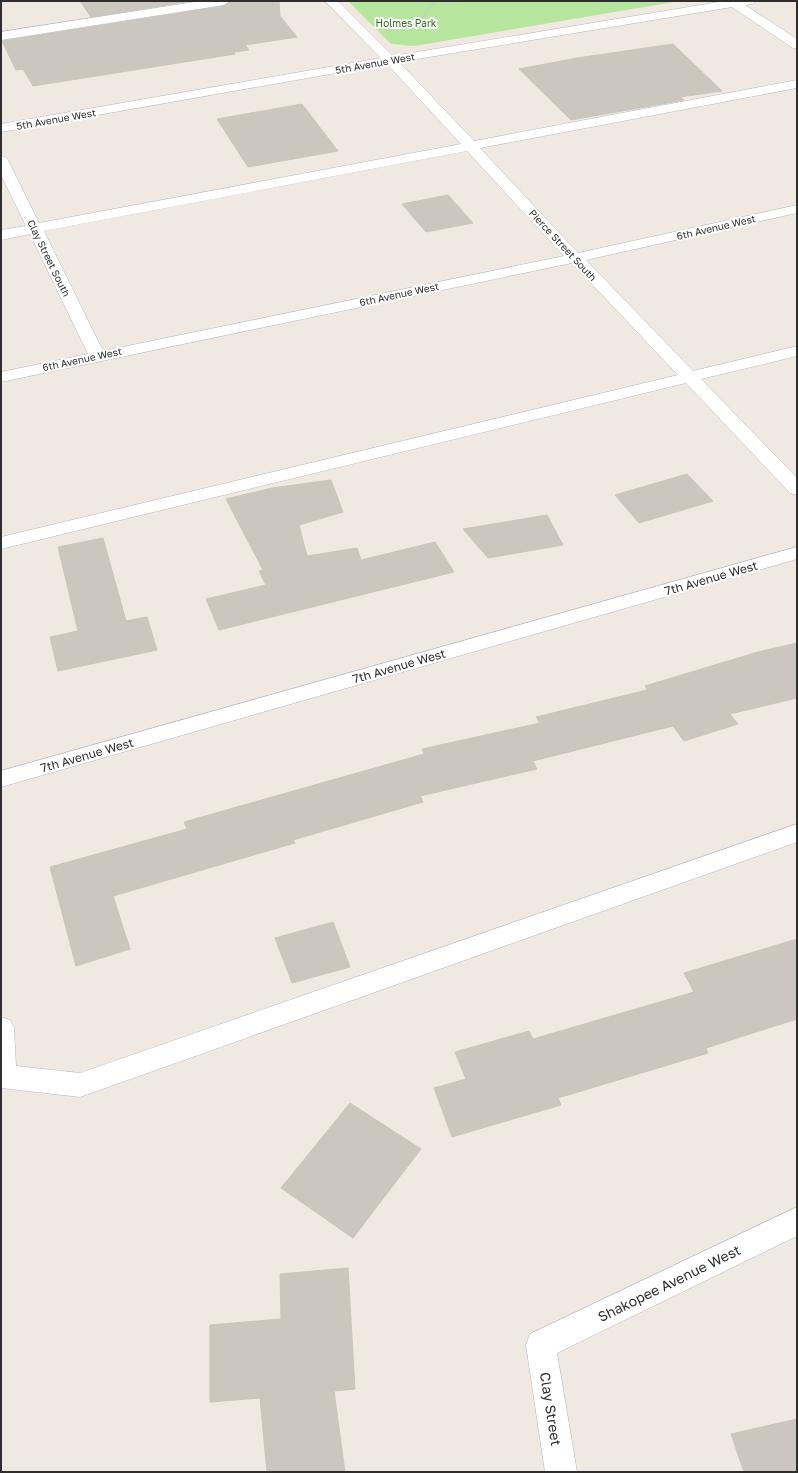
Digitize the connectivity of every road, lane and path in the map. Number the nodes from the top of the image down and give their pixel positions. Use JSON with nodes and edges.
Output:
{"nodes":[{"id":1,"x":224,"y":1,"type":"edge"},
{"id":2,"x":331,"y":1,"type":"edge"},
{"id":3,"x":436,"y":1,"type":"edge"},
{"id":4,"x":441,"y":1,"type":"edge"},
{"id":5,"x":464,"y":1,"type":"edge"},
{"id":6,"x":749,"y":1,"type":"edge"},
{"id":7,"x":733,"y":2,"type":"edge"},
{"id":8,"x":412,"y":29,"type":"dead end"},
{"id":9,"x":1,"y":36,"type":"edge"},
{"id":10,"x":797,"y":45,"type":"edge"},
{"id":11,"x":390,"y":60,"type":"junction"},
{"id":12,"x":797,"y":84,"type":"edge"},
{"id":13,"x":1,"y":128,"type":"edge"},
{"id":14,"x":470,"y":146,"type":"junction"},
{"id":15,"x":1,"y":160,"type":"edge"},
{"id":16,"x":797,"y":209,"type":"edge"},
{"id":17,"x":35,"y":228,"type":"junction"},
{"id":18,"x":1,"y":235,"type":"edge"},
{"id":19,"x":575,"y":258,"type":"junction"},
{"id":20,"x":797,"y":351,"type":"edge"},
{"id":21,"x":97,"y":356,"type":"junction"},
{"id":22,"x":1,"y":377,"type":"edge"},
{"id":23,"x":690,"y":377,"type":"junction"},
{"id":24,"x":797,"y":489,"type":"edge"},
{"id":25,"x":1,"y":543,"type":"edge"},
{"id":26,"x":797,"y":553,"type":"edge"},
{"id":27,"x":1,"y":779,"type":"edge"},
{"id":28,"x":797,"y":833,"type":"edge"},
{"id":29,"x":1,"y":1028,"type":"edge"},
{"id":30,"x":797,"y":1221,"type":"edge"},
{"id":31,"x":541,"y":1345,"type":"joint"},
{"id":32,"x":561,"y":1472,"type":"edge"}],
"edges":[{"from":1,"to":9,"type":"street"},
{"from":2,"to":11,"type":"street","name":"Pierce Street South"},
{"from":3,"to":8,"type":"path"},
{"from":4,"to":5,"type":"path"},
{"from":6,"to":7,"type":"street","name":"5th Avenue West"},
{"from":7,"to":10,"type":"street"},
{"from":7,"to":11,"type":"street","name":"5th Avenue West"},
{"from":11,"to":13,"type":"street","name":"5th Avenue West"},
{"from":11,"to":14,"type":"street","name":"Pierce Street South"},
{"from":12,"to":14,"type":"street"},
{"from":14,"to":17,"type":"street"},
{"from":14,"to":19,"type":"street","name":"Pierce Street South"},
{"from":15,"to":17,"type":"street","name":"Clay Street South"},
{"from":16,"to":19,"type":"street","name":"6th Avenue West"},
{"from":17,"to":18,"type":"street"},
{"from":17,"to":21,"type":"street","name":"Clay Street South"},
{"from":19,"to":21,"type":"street","name":"6th Avenue West"},
{"from":19,"to":23,"type":"street","name":"Pierce Street South"},
{"from":20,"to":23,"type":"street"},
{"from":21,"to":22,"type":"street","name":"6th Avenue West"},
{"from":23,"to":24,"type":"street","name":"Pierce Street South"},
{"from":23,"to":25,"type":"street"},
{"from":26,"to":27,"type":"street","name":"7th Avenue West"},
{"from":28,"to":29,"type":"street"},
{"from":30,"to":31,"type":"street","name":"Shakopee Avenue West"},
{"from":31,"to":32,"type":"street","name":"Clay Street"}]}
